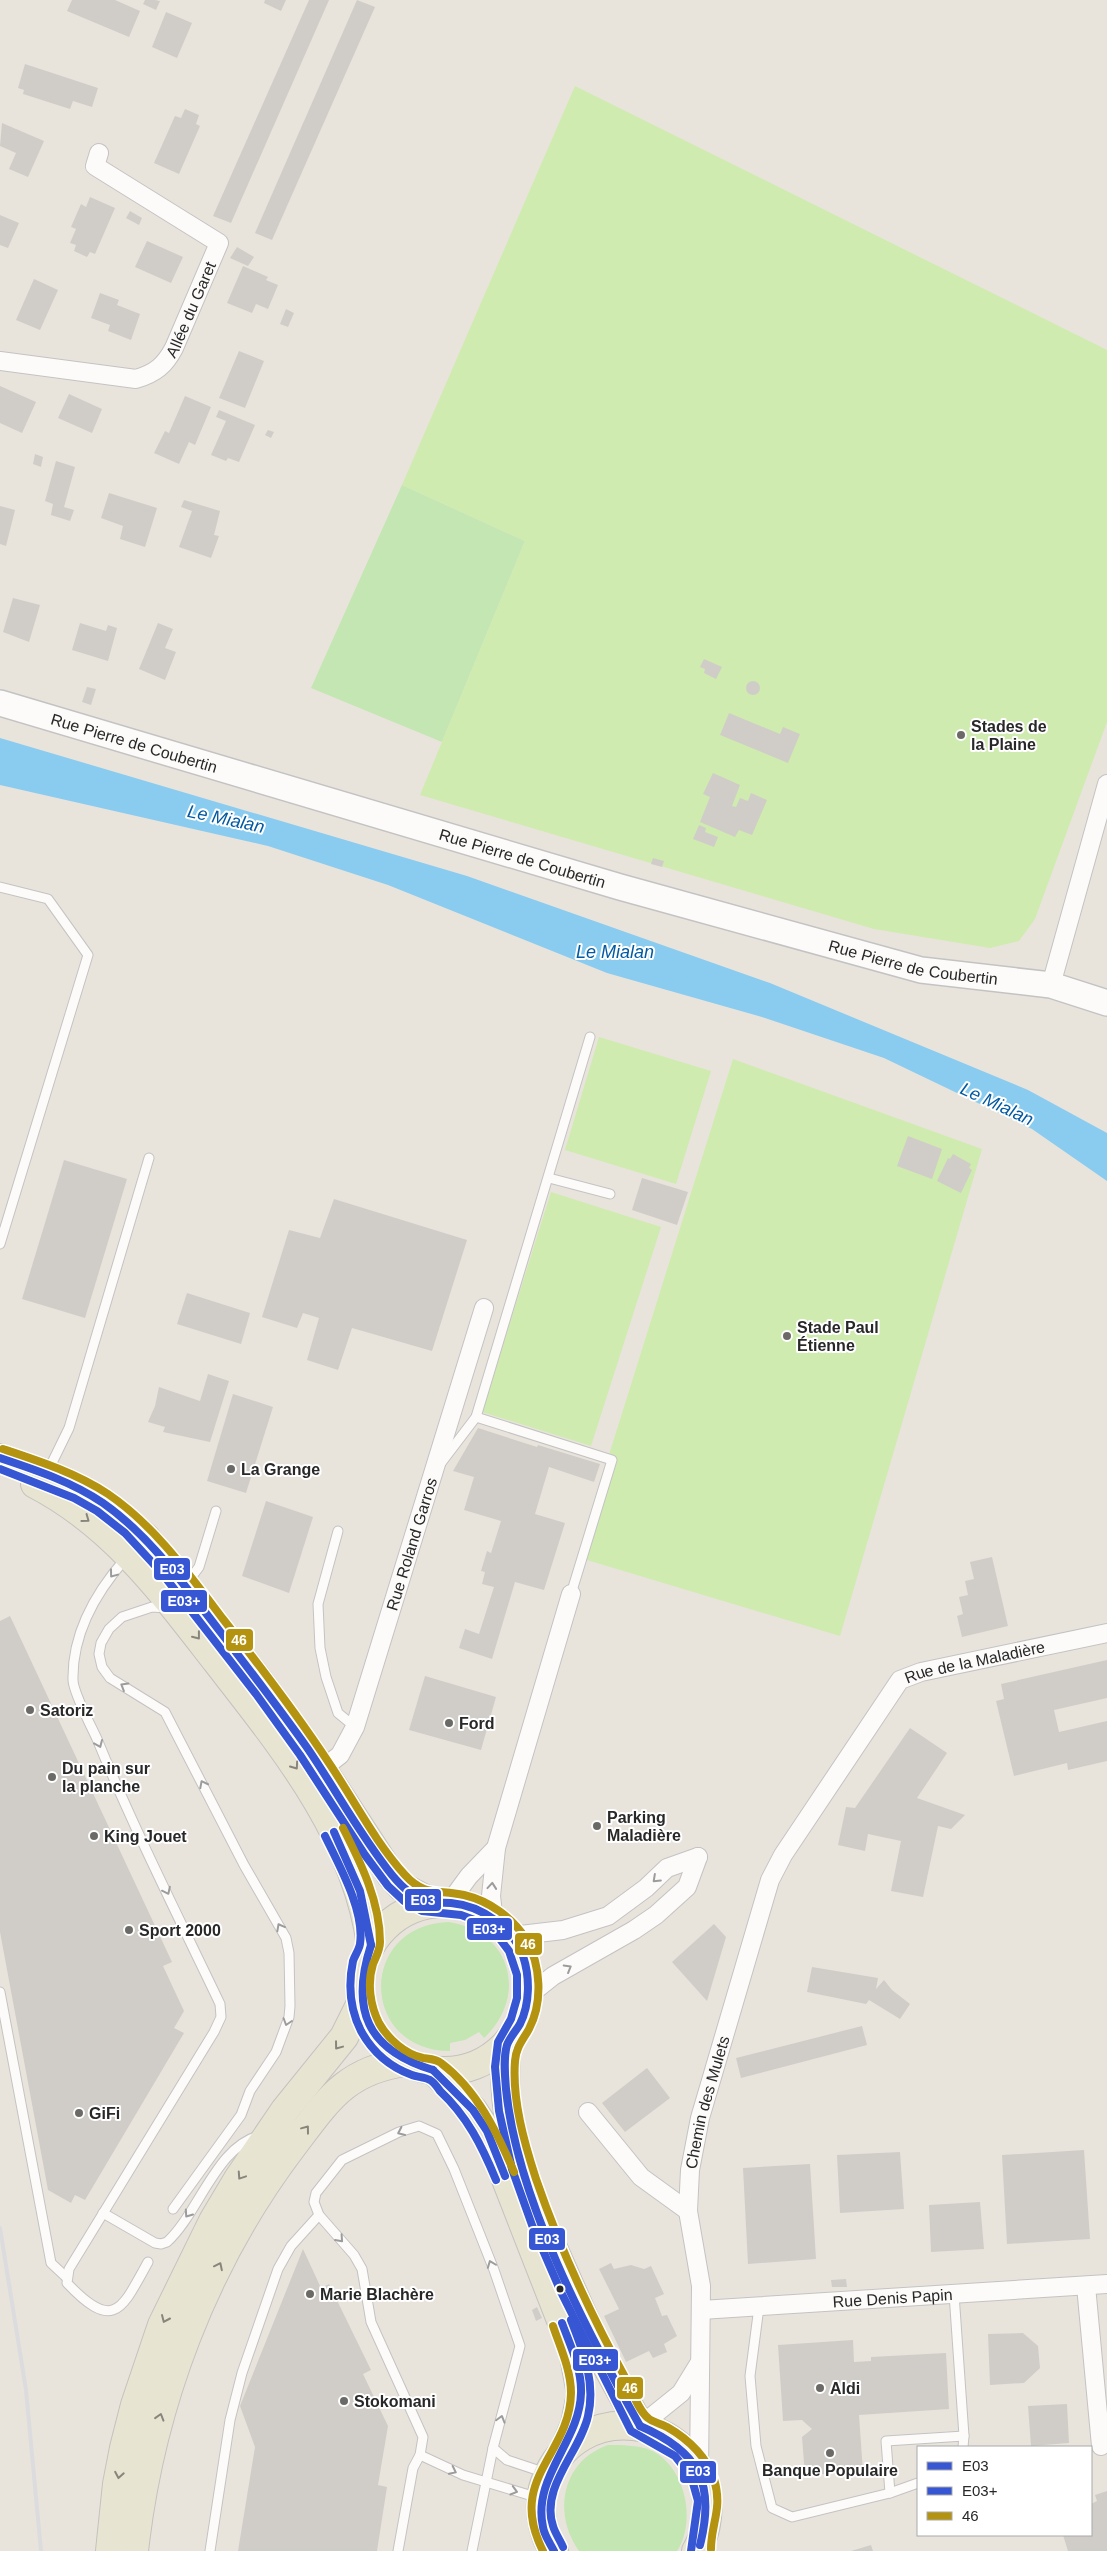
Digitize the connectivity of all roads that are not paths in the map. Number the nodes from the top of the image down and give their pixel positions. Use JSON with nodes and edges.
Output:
{"nodes":[{"id":1,"x":100,"y":153,"type":"dead end"},
{"id":2,"x":0,"y":361,"type":"edge"},
{"id":3,"x":0,"y":703,"type":"edge"},
{"id":4,"x":1107,"y":784,"type":"edge"},
{"id":5,"x":0,"y":887,"type":"edge"},
{"id":6,"x":1051,"y":985,"type":"junction"},
{"id":7,"x":1107,"y":1003,"type":"edge"},
{"id":8,"x":590,"y":1037,"type":"dead end"},
{"id":9,"x":149,"y":1158,"type":"dead end"},
{"id":10,"x":549,"y":1178,"type":"junction"},
{"id":11,"x":610,"y":1194,"type":"dead end"},
{"id":12,"x":0,"y":1244,"type":"edge"},
{"id":13,"x":484,"y":1308,"type":"dead end"},
{"id":14,"x":476,"y":1417,"type":"junction"},
{"id":15,"x":0,"y":1458,"type":"edge"},
{"id":16,"x":0,"y":1466,"type":"edge"},
{"id":17,"x":434,"y":1474,"type":"junction"},
{"id":18,"x":43,"y":1480,"type":"junction"},
{"id":19,"x":216,"y":1511,"type":"dead end"},
{"id":20,"x":338,"y":1531,"type":"dead end"},
{"id":21,"x":138,"y":1546,"type":"junction"},
{"id":22,"x":186,"y":1586,"type":"junction"},
{"id":23,"x":571,"y":1594,"type":"joint"},
{"id":24,"x":177,"y":1611,"type":"junction"},
{"id":25,"x":1107,"y":1632,"type":"edge"},
{"id":26,"x":354,"y":1727,"type":"junction"},
{"id":27,"x":322,"y":1769,"type":"junction"},
{"id":28,"x":496,"y":1848,"type":"junction"},
{"id":29,"x":783,"y":1854,"type":"joint"},
{"id":30,"x":442,"y":1903,"type":"junction"},
{"id":31,"x":505,"y":1930,"type":"junction"},
{"id":32,"x":370,"y":1945,"type":"junction"},
{"id":33,"x":0,"y":1992,"type":"edge"},
{"id":34,"x":528,"y":1996,"type":"junction"},
{"id":35,"x":361,"y":2003,"type":"junction"},
{"id":36,"x":507,"y":2043,"type":"junction"},
{"id":37,"x":406,"y":2062,"type":"junction"},
{"id":38,"x":434,"y":2070,"type":"junction"},
{"id":39,"x":588,"y":2112,"type":"dead end"},
{"id":40,"x":269,"y":2133,"type":"junction"},
{"id":41,"x":174,"y":2209,"type":"dead end"},
{"id":42,"x":688,"y":2211,"type":"junction"},
{"id":43,"x":103,"y":2213,"type":"junction"},
{"id":44,"x":319,"y":2215,"type":"junction"},
{"id":45,"x":148,"y":2262,"type":"dead end"},
{"id":46,"x":66,"y":2276,"type":"junction"},
{"id":47,"x":1107,"y":2284,"type":"edge"},
{"id":48,"x":1086,"y":2286,"type":"junction"},
{"id":49,"x":954,"y":2294,"type":"junction"},
{"id":50,"x":759,"y":2307,"type":"junction"},
{"id":51,"x":701,"y":2310,"type":"junction"},
{"id":52,"x":701,"y":2359,"type":"junction"},
{"id":53,"x":640,"y":2426,"type":"junction"},
{"id":54,"x":964,"y":2436,"type":"junction"},
{"id":55,"x":963,"y":2446,"type":"edge"},
{"id":56,"x":1101,"y":2446,"type":"dead end"},
{"id":57,"x":493,"y":2448,"type":"junction"},
{"id":58,"x":564,"y":2450,"type":"junction"},
{"id":59,"x":420,"y":2455,"type":"junction"},
{"id":60,"x":699,"y":2470,"type":"junction"},
{"id":61,"x":487,"y":2483,"type":"junction"},
{"id":62,"x":917,"y":2483,"type":"edge"},
{"id":63,"x":545,"y":2486,"type":"junction"},
{"id":64,"x":890,"y":2493,"type":"junction"},
{"id":65,"x":550,"y":2549,"type":"edge"},
{"id":66,"x":699,"y":2549,"type":"edge"},
{"id":67,"x":110,"y":2551,"type":"edge"},
{"id":68,"x":134,"y":2551,"type":"edge"},
{"id":69,"x":210,"y":2551,"type":"edge"},
{"id":70,"x":398,"y":2551,"type":"edge"},
{"id":71,"x":472,"y":2551,"type":"edge"}],
"edges":[{"from":1,"to":2,"type":"street","name":"Allée du Garet"},
{"from":3,"to":6,"type":"street","name":"Rue Pierre de Coubertin"},
{"from":4,"to":6,"type":"street"},
{"from":5,"to":12,"type":"lane"},
{"from":6,"to":7,"type":"street","name":"Rue Pierre de Coubertin"},
{"from":8,"to":10,"type":"lane"},
{"from":9,"to":18,"type":"lane"},
{"from":10,"to":11,"type":"lane"},
{"from":10,"to":14,"type":"lane"},
{"from":13,"to":17,"type":"street","name":"Rue Roland Garros"},
{"from":14,"to":17,"type":"lane"},
{"from":14,"to":23,"type":"lane"},
{"from":15,"to":18,"type":"main road"},
{"from":16,"to":18,"type":"main road"},
{"from":17,"to":26,"type":"street","name":"Rue Roland Garros"},
{"from":18,"to":21,"type":"main road"},
{"from":19,"to":22,"type":"lane"},
{"from":20,"to":26,"type":"lane"},
{"from":21,"to":22,"type":"main road"},
{"from":21,"to":24,"type":"main road"},
{"from":21,"to":43,"type":"lane","one_way":true},
{"from":22,"to":27,"type":"main road"},
{"from":23,"to":28,"type":"street"},
{"from":24,"to":32,"type":"main road","one_way":true},
{"from":24,"to":41,"type":"lane"},
{"from":25,"to":29,"type":"street","name":"Rue de la Maladière"},
{"from":26,"to":27,"type":"street","name":"Rue Roland Garros"},
{"from":27,"to":30,"type":"main road"},
{"from":28,"to":30,"type":"street"},
{"from":31,"to":28,"type":"street","one_way":true},
{"from":29,"to":42,"type":"street","name":"Chemin des Mulets"},
{"from":30,"to":31,"type":"main road"},
{"from":30,"to":32,"type":"main road"},
{"from":31,"to":34,"type":"main road"},
{"from":34,"to":31,"type":"street","one_way":true},
{"from":32,"to":35,"type":"main road"},
{"from":33,"to":46,"type":"lane"},
{"from":34,"to":36,"type":"main road"},
{"from":35,"to":37,"type":"main road"},
{"from":35,"to":40,"type":"main road","one_way":true},
{"from":36,"to":38,"type":"main road"},
{"from":36,"to":53,"type":"main road"},
{"from":37,"to":38,"type":"main road"},
{"from":68,"to":37,"type":"main road","one_way":true},
{"from":38,"to":58,"type":"main road"},
{"from":39,"to":42,"type":"street"},
{"from":40,"to":43,"type":"lane","one_way":true},
{"from":40,"to":67,"type":"main road","one_way":true},
{"from":42,"to":51,"type":"street","name":"Chemin des Mulets"},
{"from":43,"to":46,"type":"lane"},
{"from":57,"to":44,"type":"lane","one_way":true},
{"from":44,"to":59,"type":"lane","one_way":true},
{"from":44,"to":69,"type":"lane"},
{"from":45,"to":46,"type":"lane"},
{"from":47,"to":48,"type":"street","name":"Rue Denis Papin"},
{"from":48,"to":49,"type":"street","name":"Rue Denis Papin"},
{"from":48,"to":56,"type":"street"},
{"from":49,"to":50,"type":"street","name":"Rue Denis Papin"},
{"from":49,"to":54,"type":"lane"},
{"from":50,"to":51,"type":"street","name":"Rue Denis Papin"},
{"from":50,"to":64,"type":"lane"},
{"from":51,"to":52,"type":"street","name":"Chemin des Mulets"},
{"from":52,"to":53,"type":"street"},
{"from":52,"to":60,"type":"street","name":"Chemin des Mulets"},
{"from":53,"to":58,"type":"main road"},
{"from":53,"to":60,"type":"main road"},
{"from":54,"to":55,"type":"lane"},
{"from":54,"to":64,"type":"lane"},
{"from":57,"to":61,"type":"lane"},
{"from":57,"to":63,"type":"lane"},
{"from":58,"to":63,"type":"main road"},
{"from":59,"to":61,"type":"lane","one_way":true},
{"from":59,"to":70,"type":"lane"},
{"from":60,"to":66,"type":"main road"},
{"from":61,"to":63,"type":"lane","one_way":true},
{"from":61,"to":71,"type":"lane"},
{"from":62,"to":64,"type":"lane"},
{"from":63,"to":65,"type":"main road"}]}
